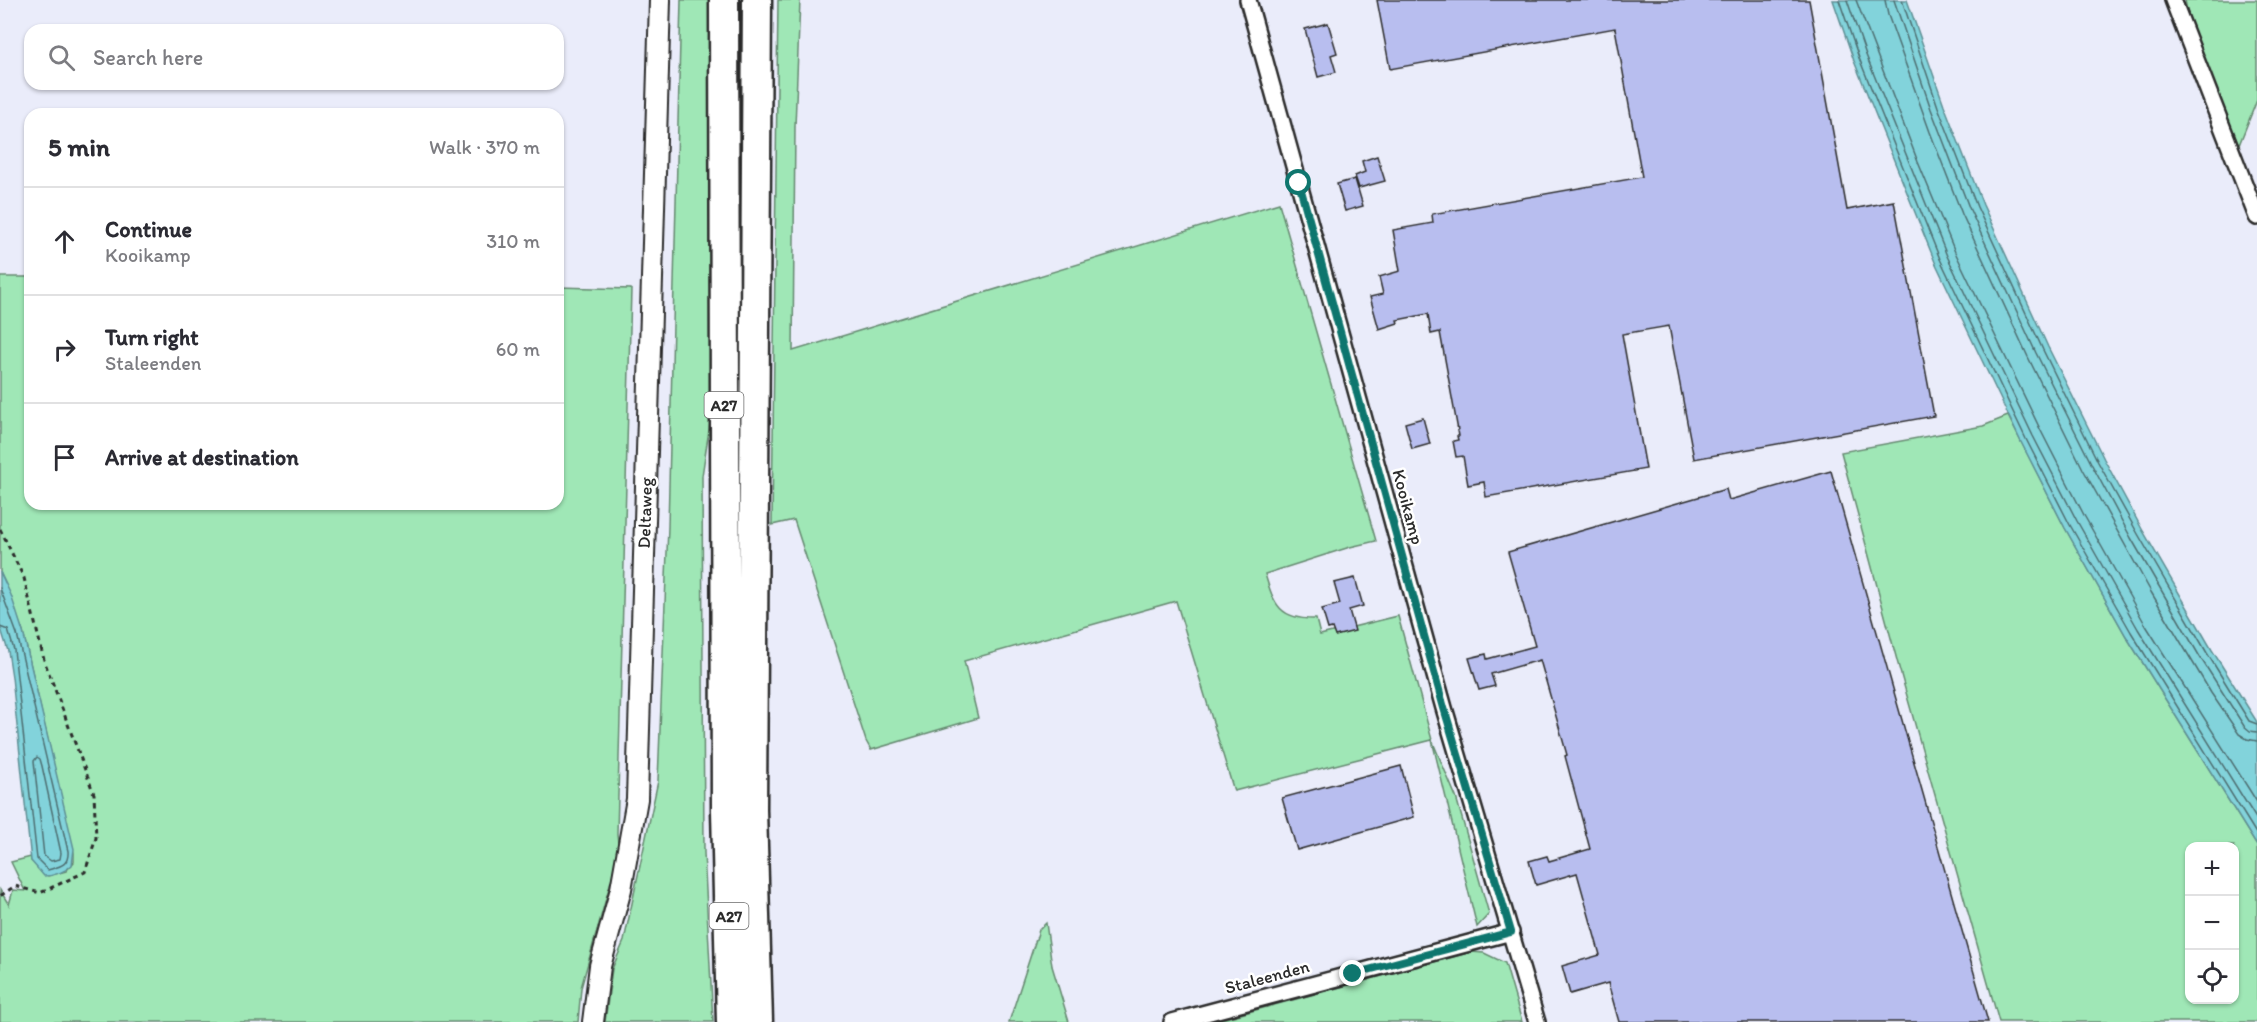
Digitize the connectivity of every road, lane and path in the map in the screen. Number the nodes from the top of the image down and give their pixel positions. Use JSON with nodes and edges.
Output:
{"nodes":[{"id":1,"x":660,"y":0,"type":"edge"},
{"id":2,"x":724,"y":0,"type":"edge"},
{"id":3,"x":757,"y":0,"type":"edge"},
{"id":4,"x":1248,"y":0,"type":"edge"},
{"id":5,"x":2173,"y":0,"type":"edge"},
{"id":6,"x":2257,"y":217,"type":"edge"},
{"id":7,"x":0,"y":529,"type":"edge"},
{"id":8,"x":0,"y":896,"type":"edge"},
{"id":9,"x":1511,"y":932,"type":"junction"},
{"id":10,"x":593,"y":1022,"type":"edge"},
{"id":11,"x":731,"y":1022,"type":"edge"},
{"id":12,"x":758,"y":1022,"type":"edge"},
{"id":13,"x":1172,"y":1022,"type":"edge"},
{"id":14,"x":1537,"y":1022,"type":"edge"}],
"edges":[{"from":1,"to":10,"type":"street","name":"Deltaweg"},
{"from":2,"to":11,"type":"highway","number":"A27"},
{"from":3,"to":12,"type":"highway","number":"A27"},
{"from":4,"to":9,"type":"street","name":"Kooikamp"},
{"from":5,"to":6,"type":"street"},
{"from":7,"to":8,"type":"path"},
{"from":9,"to":13,"type":"street","name":"Staleenden"},
{"from":9,"to":14,"type":"street","name":"Kooikamp"}]}
